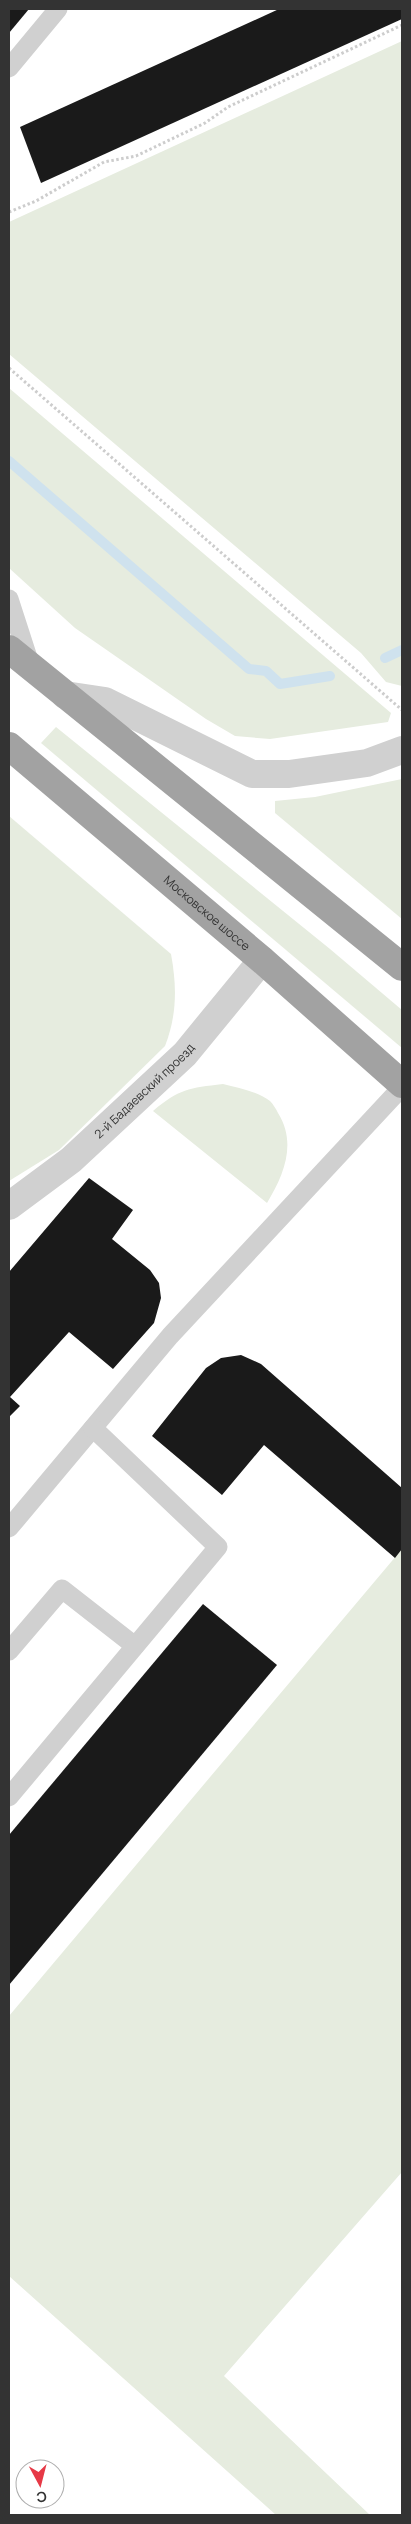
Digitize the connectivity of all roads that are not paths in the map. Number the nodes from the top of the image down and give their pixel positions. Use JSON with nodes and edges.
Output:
{"nodes":[{"id":1,"x":58,"y":9,"type":"edge"},
{"id":2,"x":9,"y":68,"type":"edge"},
{"id":3,"x":9,"y":599,"type":"edge"},
{"id":4,"x":9,"y":649,"type":"edge"},
{"id":5,"x":31,"y":667,"type":"junction"},
{"id":6,"x":65,"y":695,"type":"junction"},
{"id":7,"x":9,"y":746,"type":"edge"},
{"id":8,"x":402,"y":750,"type":"edge"},
{"id":9,"x":262,"y":960,"type":"junction"},
{"id":10,"x":402,"y":968,"type":"edge"},
{"id":11,"x":402,"y":1085,"type":"edge"},
{"id":12,"x":9,"y":1206,"type":"edge"},
{"id":13,"x":93,"y":1428,"type":"junction"},
{"id":14,"x":9,"y":1528,"type":"edge"},
{"id":15,"x":135,"y":1646,"type":"junction"},
{"id":16,"x":9,"y":1651,"type":"edge"},
{"id":17,"x":9,"y":1797,"type":"edge"}],
"edges":[{"from":1,"to":2,"type":"lane"},
{"from":3,"to":5,"type":"lane"},
{"from":4,"to":5,"type":"highway"},
{"from":5,"to":6,"type":"highway"},
{"from":6,"to":8,"type":"street"},
{"from":6,"to":10,"type":"highway"},
{"from":7,"to":9,"type":"highway","name":"Московское шоссе"},
{"from":9,"to":11,"type":"highway","name":"Московское шоссе"},
{"from":9,"to":12,"type":"street","name":"2-й Бадаевский проезд"},
{"from":11,"to":13,"type":"lane"},
{"from":13,"to":14,"type":"lane"},
{"from":13,"to":15,"type":"lane"},
{"from":15,"to":16,"type":"lane"},
{"from":15,"to":17,"type":"lane"}]}
